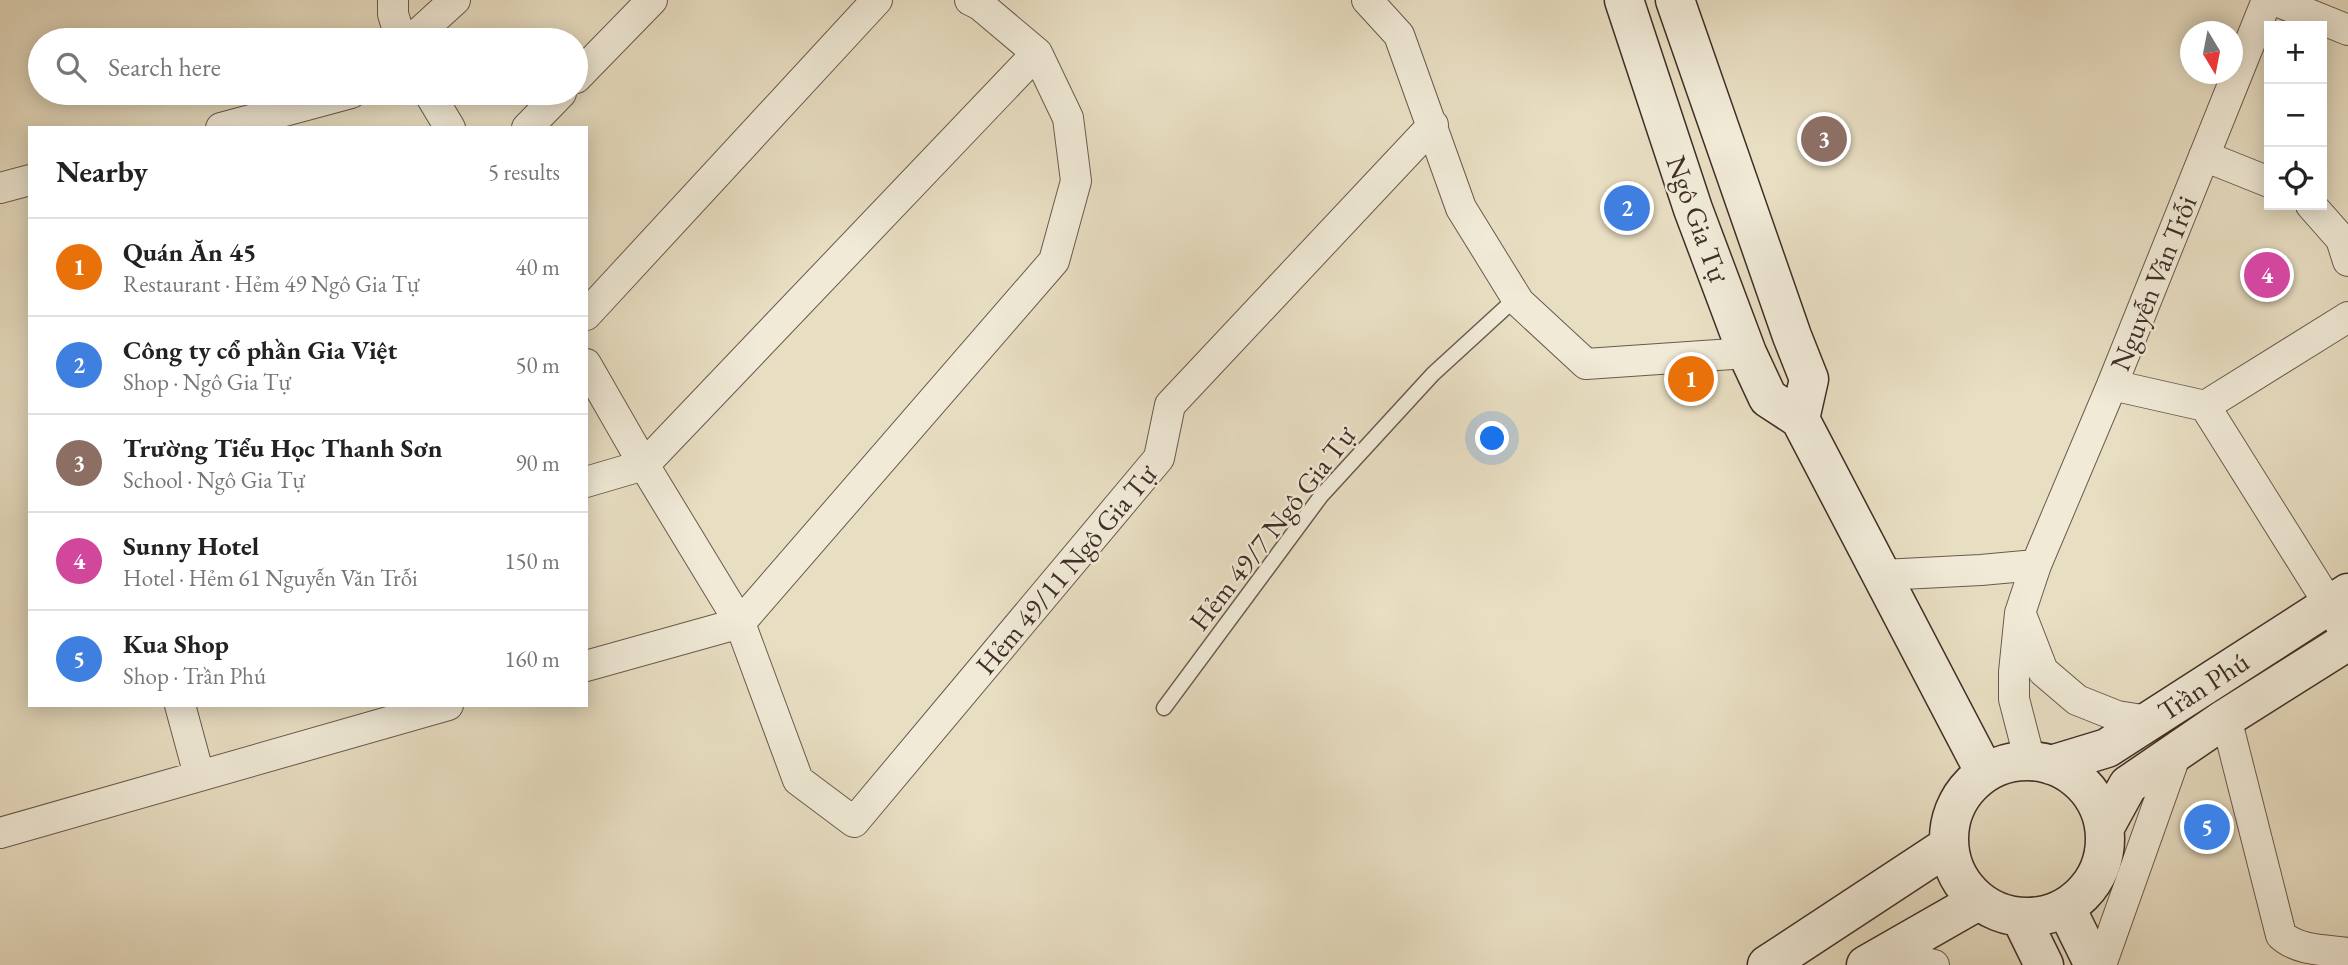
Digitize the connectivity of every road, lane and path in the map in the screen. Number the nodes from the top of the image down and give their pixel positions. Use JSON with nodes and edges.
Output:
{"nodes":[{"id":1,"x":393,"y":0,"type":"edge"},
{"id":2,"x":455,"y":0,"type":"edge"},
{"id":3,"x":652,"y":0,"type":"edge"},
{"id":4,"x":877,"y":0,"type":"edge"},
{"id":5,"x":970,"y":0,"type":"edge"},
{"id":6,"x":1367,"y":0,"type":"edge"},
{"id":7,"x":1624,"y":0,"type":"edge"},
{"id":8,"x":1675,"y":0,"type":"edge"},
{"id":9,"x":2267,"y":0,"type":"edge"},
{"id":10,"x":2274,"y":0,"type":"edge"},
{"id":11,"x":397,"y":28,"type":"edge"},
{"id":12,"x":424,"y":28,"type":"edge"},
{"id":13,"x":2348,"y":30,"type":"edge"},
{"id":14,"x":1037,"y":53,"type":"junction"},
{"id":15,"x":588,"y":66,"type":"edge"},
{"id":16,"x":306,"y":105,"type":"edge"},
{"id":17,"x":436,"y":105,"type":"edge"},
{"id":18,"x":549,"y":105,"type":"edge"},
{"id":19,"x":1433,"y":125,"type":"junction"},
{"id":20,"x":228,"y":126,"type":"edge"},
{"id":21,"x":449,"y":126,"type":"edge"},
{"id":22,"x":529,"y":126,"type":"edge"},
{"id":23,"x":2204,"y":156,"type":"junction"},
{"id":24,"x":2264,"y":180,"type":"edge"},
{"id":25,"x":28,"y":181,"type":"edge"},
{"id":26,"x":0,"y":188,"type":"edge"},
{"id":27,"x":2315,"y":210,"type":"edge"},
{"id":28,"x":2348,"y":261,"type":"edge"},
{"id":29,"x":1516,"y":298,"type":"junction"},
{"id":30,"x":588,"y":313,"type":"edge"},
{"id":31,"x":2348,"y":317,"type":"edge"},
{"id":32,"x":1747,"y":353,"type":"junction"},
{"id":33,"x":588,"y":367,"type":"edge"},
{"id":34,"x":2112,"y":385,"type":"junction"},
{"id":35,"x":2205,"y":406,"type":"junction"},
{"id":36,"x":1800,"y":419,"type":"junction"},
{"id":37,"x":644,"y":465,"type":"junction"},
{"id":38,"x":588,"y":480,"type":"edge"},
{"id":39,"x":2036,"y":565,"type":"junction"},
{"id":40,"x":1882,"y":575,"type":"junction"},
{"id":41,"x":2339,"y":599,"type":"edge"},
{"id":42,"x":2021,"y":613,"type":"junction"},
{"id":43,"x":740,"y":623,"type":"junction"},
{"id":44,"x":2348,"y":640,"type":"edge"},
{"id":45,"x":588,"y":665,"type":"edge"},
{"id":46,"x":181,"y":707,"type":"edge"},
{"id":47,"x":441,"y":707,"type":"edge"},
{"id":48,"x":1164,"y":708,"type":"dead end"},
{"id":49,"x":2226,"y":718,"type":"junction"},
{"id":50,"x":2149,"y":721,"type":"junction"},
{"id":51,"x":2177,"y":751,"type":"junction"},
{"id":52,"x":2040,"y":763,"type":"junction"},
{"id":53,"x":1985,"y":773,"type":"junction"},
{"id":54,"x":199,"y":775,"type":"junction"},
{"id":55,"x":2105,"y":827,"type":"junction"},
{"id":56,"x":1,"y":830,"type":"edge"},
{"id":57,"x":1948,"y":846,"type":"junction"},
{"id":58,"x":1978,"y":901,"type":"junction"},
{"id":59,"x":2066,"y":908,"type":"junction"},
{"id":60,"x":2021,"y":918,"type":"junction"},
{"id":61,"x":2348,"y":953,"type":"edge"},
{"id":62,"x":1870,"y":962,"type":"edge"},
{"id":63,"x":1767,"y":965,"type":"edge"},
{"id":64,"x":1934,"y":965,"type":"edge"},
{"id":65,"x":2044,"y":965,"type":"edge"},
{"id":66,"x":2094,"y":965,"type":"edge"},
{"id":67,"x":2101,"y":965,"type":"edge"}],
"edges":[{"from":1,"to":11,"type":"street"},
{"from":2,"to":12,"type":"street"},
{"from":3,"to":15,"type":"street"},
{"from":4,"to":30,"type":"street"},
{"from":5,"to":14,"type":"street"},
{"from":6,"to":19,"type":"street"},
{"from":7,"to":32,"type":"main road","name":"Ngô Gia Tự"},
{"from":8,"to":36,"type":"main road","name":"Ngô Gia Tự"},
{"from":9,"to":23,"type":"street","name":"Nguyễn Văn Trỗi"},
{"from":10,"to":13,"type":"street"},
{"from":14,"to":37,"type":"street"},
{"from":14,"to":43,"type":"street"},
{"from":16,"to":20,"type":"street"},
{"from":17,"to":21,"type":"street"},
{"from":18,"to":22,"type":"street"},
{"from":19,"to":29,"type":"street"},
{"from":19,"to":43,"type":"street","name":"Hẻm 49/11 Ngô Gia Tự"},
{"from":23,"to":24,"type":"street"},
{"from":23,"to":34,"type":"street","name":"Nguyễn Văn Trỗi"},
{"from":25,"to":26,"type":"street"},
{"from":27,"to":28,"type":"street"},
{"from":29,"to":32,"type":"street"},
{"from":29,"to":48,"type":"lane","name":"Hẻm 49/7 Ngô Gia Tự"},
{"from":31,"to":35,"type":"street"},
{"from":32,"to":36,"type":"main road","name":"Ngô Gia Tự"},
{"from":33,"to":37,"type":"street"},
{"from":34,"to":35,"type":"street"},
{"from":34,"to":39,"type":"street","name":"Nguyễn Văn Trỗi"},
{"from":35,"to":41,"type":"street"},
{"from":36,"to":40,"type":"main road","name":"Ngô Gia Tự"},
{"from":37,"to":38,"type":"street"},
{"from":37,"to":43,"type":"street"},
{"from":39,"to":40,"type":"street"},
{"from":39,"to":42,"type":"street","name":"Nguyễn Văn Trỗi"},
{"from":40,"to":53,"type":"main road","name":"Ngô Gia Tự"},
{"from":41,"to":44,"type":"street"},
{"from":41,"to":50,"type":"main road","name":"Trần Phú"},
{"from":42,"to":50,"type":"street"},
{"from":42,"to":52,"type":"street","name":"Nguyễn Văn Trỗi"},
{"from":43,"to":45,"type":"street"},
{"from":44,"to":49,"type":"main road","name":"Trần Phú"},
{"from":46,"to":54,"type":"street"},
{"from":47,"to":54,"type":"street"},
{"from":49,"to":51,"type":"main road","name":"Trần Phú"},
{"from":49,"to":61,"type":"street"},
{"from":50,"to":52,"type":"main road","name":"Trần Phú"},
{"from":51,"to":55,"type":"main road","name":"Trần Phú"},
{"from":51,"to":67,"type":"street"},
{"from":52,"to":53,"type":"main road"},
{"from":52,"to":55,"type":"main road"},
{"from":53,"to":57,"type":"main road"},
{"from":54,"to":56,"type":"street"},
{"from":55,"to":59,"type":"main road"},
{"from":57,"to":58,"type":"main road"},
{"from":57,"to":63,"type":"main road"},
{"from":58,"to":60,"type":"main road"},
{"from":58,"to":62,"type":"main road"},
{"from":59,"to":60,"type":"main road"},
{"from":59,"to":66,"type":"main road"},
{"from":60,"to":65,"type":"main road"},
{"from":62,"to":64,"type":"street"}]}
